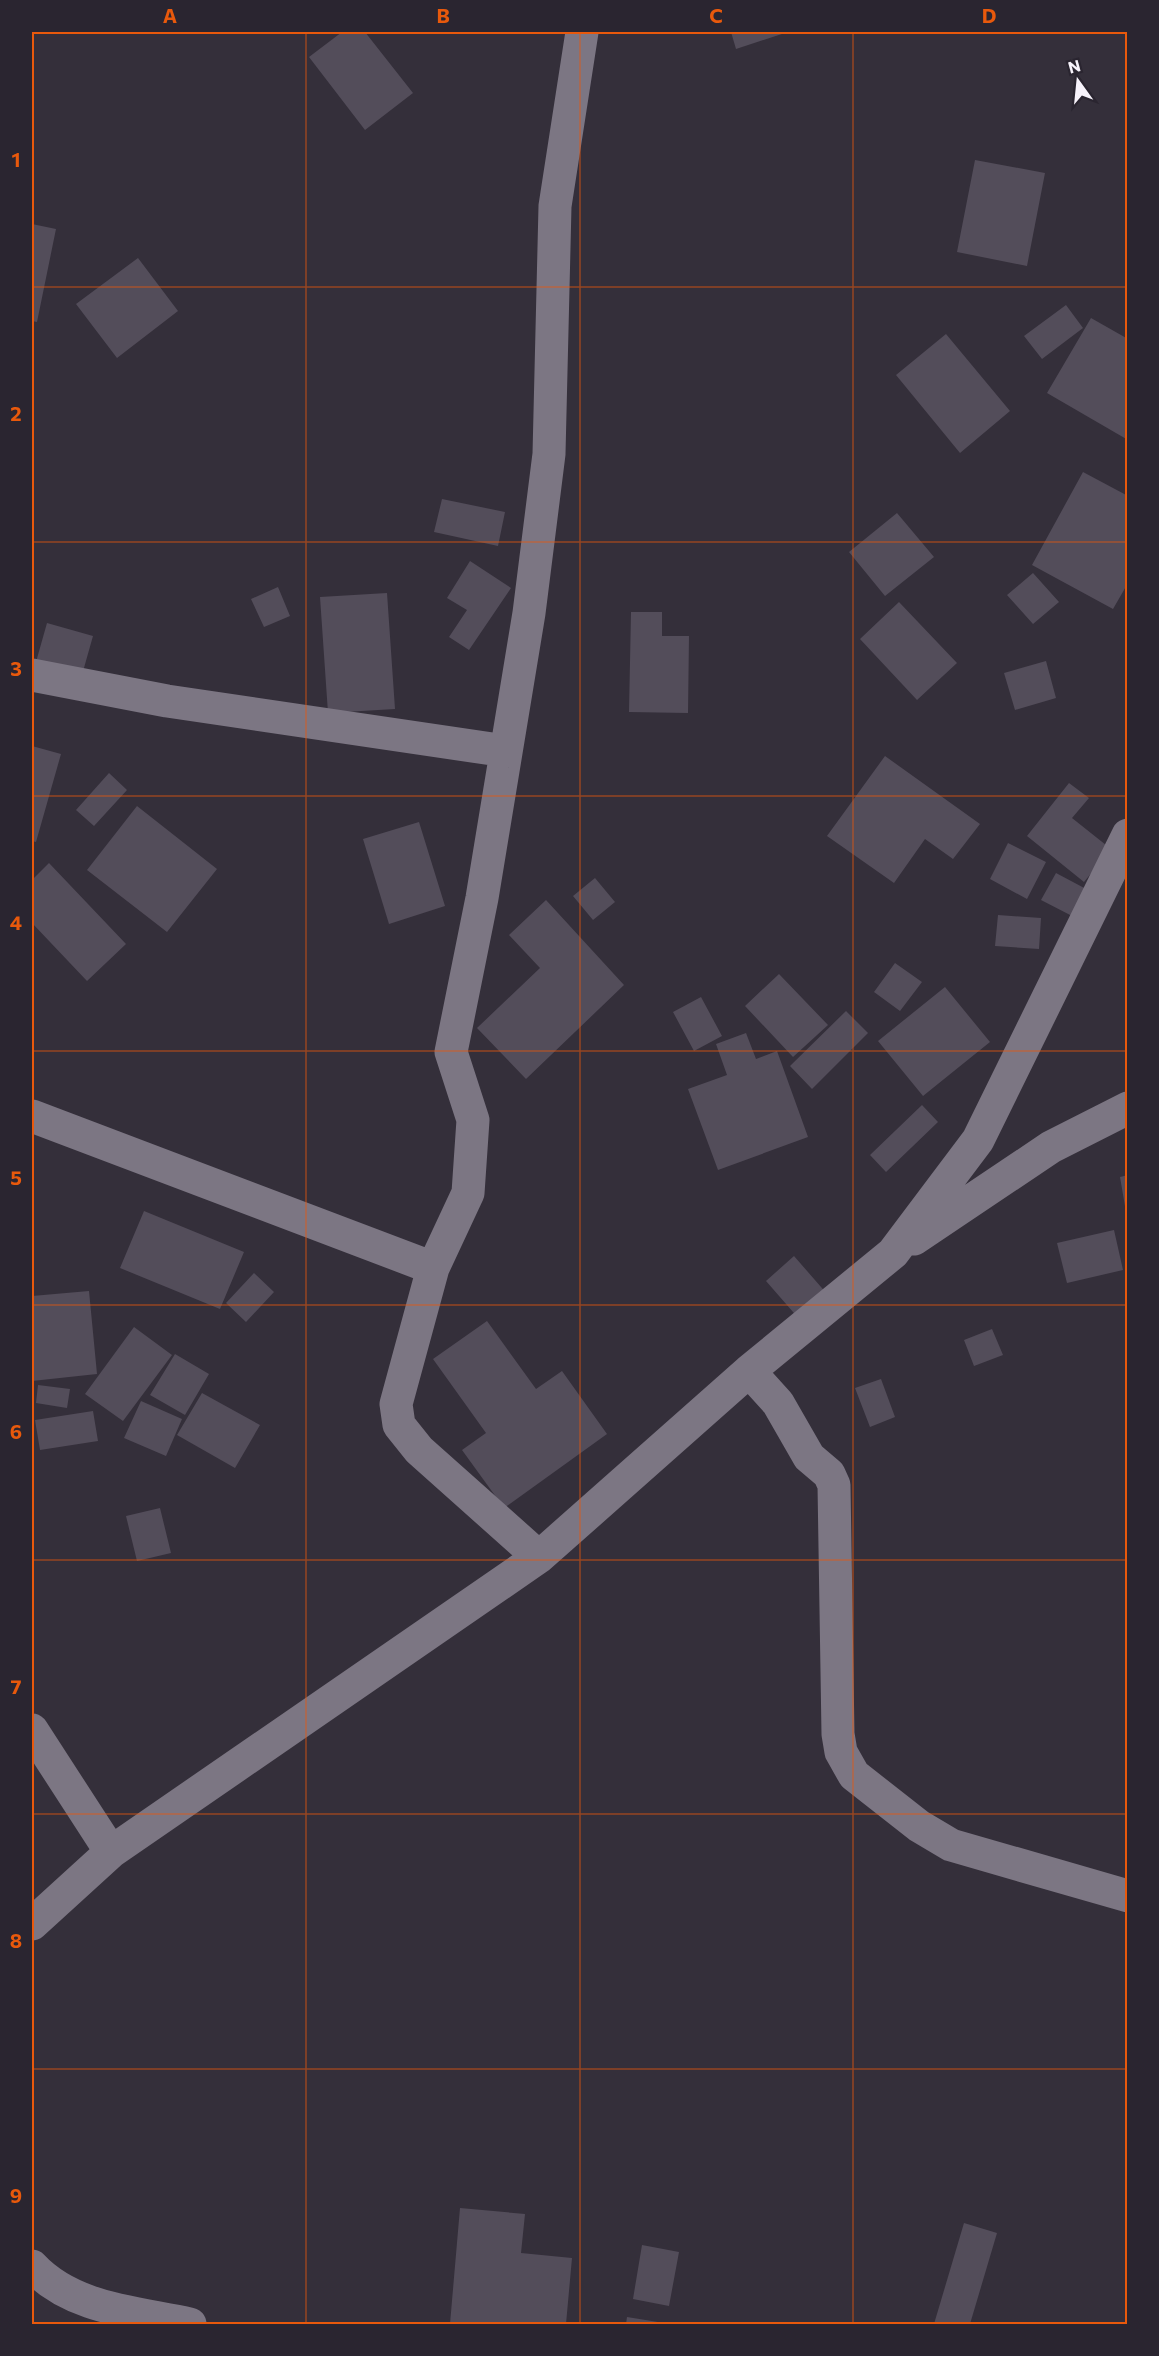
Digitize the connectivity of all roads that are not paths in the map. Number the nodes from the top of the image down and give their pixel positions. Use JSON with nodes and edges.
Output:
{"nodes":[{"id":1,"x":582,"y":32,"type":"edge"},
{"id":2,"x":32,"y":675,"type":"edge"},
{"id":3,"x":506,"y":752,"type":"junction"},
{"id":4,"x":1128,"y":835,"type":"edge"},
{"id":5,"x":1128,"y":1108,"type":"edge"},
{"id":6,"x":32,"y":1116,"type":"edge"},
{"id":7,"x":893,"y":1253,"type":"junction"},
{"id":8,"x":433,"y":1268,"type":"junction"},
{"id":9,"x":749,"y":1371,"type":"junction"},
{"id":10,"x":539,"y":1557,"type":"junction"},
{"id":11,"x":32,"y":1730,"type":"edge"},
{"id":12,"x":111,"y":1852,"type":"junction"},
{"id":13,"x":1128,"y":1896,"type":"edge"},
{"id":14,"x":32,"y":1924,"type":"edge"},
{"id":15,"x":32,"y":2266,"type":"edge"},
{"id":16,"x":190,"y":2325,"type":"edge"}],
"edges":[{"from":1,"to":3,"type":"street"},
{"from":2,"to":3,"type":"street"},
{"from":3,"to":8,"type":"street"},
{"from":4,"to":7,"type":"street"},
{"from":5,"to":7,"type":"street"},
{"from":6,"to":8,"type":"street"},
{"from":7,"to":9,"type":"street"},
{"from":8,"to":10,"type":"street"},
{"from":9,"to":10,"type":"street"},
{"from":9,"to":13,"type":"street"},
{"from":10,"to":12,"type":"street"},
{"from":11,"to":12,"type":"street"},
{"from":12,"to":14,"type":"street"},
{"from":15,"to":16,"type":"street"}]}
